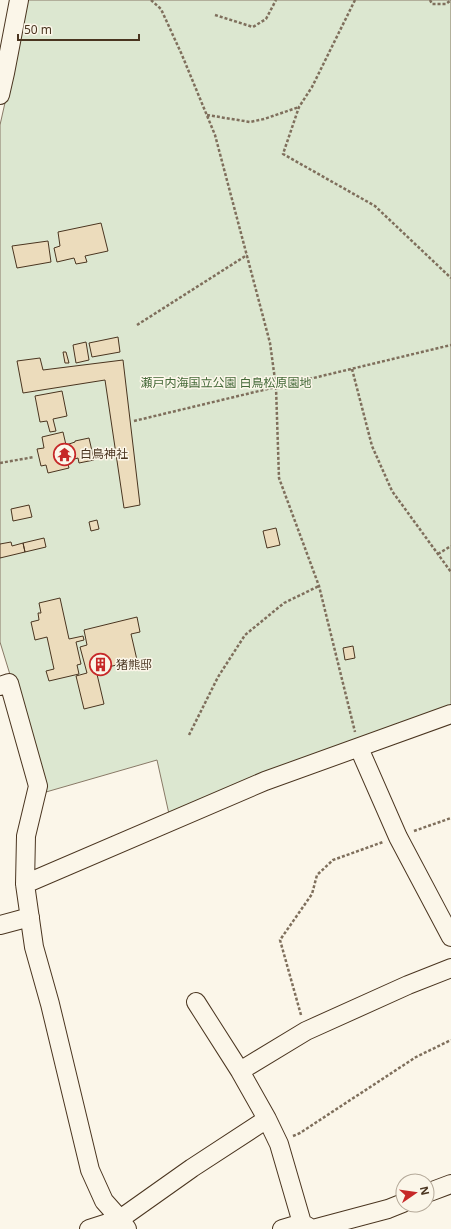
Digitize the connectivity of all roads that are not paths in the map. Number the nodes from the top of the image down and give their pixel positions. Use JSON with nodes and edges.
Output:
{"nodes":[{"id":1,"x":19,"y":0,"type":"edge"},
{"id":2,"x":0,"y":95,"type":"edge"},
{"id":3,"x":0,"y":686,"type":"edge"},
{"id":4,"x":451,"y":714,"type":"edge"},
{"id":5,"x":359,"y":748,"type":"junction"},
{"id":6,"x":25,"y":884,"type":"junction"},
{"id":7,"x":30,"y":917,"type":"junction"},
{"id":8,"x":0,"y":925,"type":"edge"},
{"id":9,"x":451,"y":937,"type":"edge"},
{"id":10,"x":451,"y":968,"type":"edge"},
{"id":11,"x":196,"y":1002,"type":"dead end"},
{"id":12,"x":240,"y":1071,"type":"junction"},
{"id":13,"x":267,"y":1119,"type":"junction"},
{"id":14,"x":451,"y":1184,"type":"edge"},
{"id":15,"x":435,"y":1190,"type":"edge"},
{"id":16,"x":395,"y":1206,"type":"edge"},
{"id":17,"x":124,"y":1224,"type":"edge"},
{"id":18,"x":345,"y":1225,"type":"edge"},
{"id":19,"x":309,"y":1227,"type":"edge"},
{"id":20,"x":89,"y":1229,"type":"edge"},
{"id":21,"x":282,"y":1229,"type":"edge"}],
"edges":[{"from":1,"to":2,"type":"street"},
{"from":3,"to":6,"type":"street"},
{"from":4,"to":5,"type":"street"},
{"from":5,"to":6,"type":"street"},
{"from":5,"to":9,"type":"street"},
{"from":6,"to":7,"type":"street"},
{"from":7,"to":8,"type":"street"},
{"from":7,"to":17,"type":"street"},
{"from":10,"to":12,"type":"street"},
{"from":11,"to":12,"type":"street"},
{"from":12,"to":13,"type":"street"},
{"from":13,"to":17,"type":"street"},
{"from":13,"to":19,"type":"street"},
{"from":14,"to":15,"type":"street"},
{"from":16,"to":18,"type":"street"},
{"from":17,"to":20,"type":"street"},
{"from":18,"to":19,"type":"street"},
{"from":19,"to":21,"type":"street"}]}
